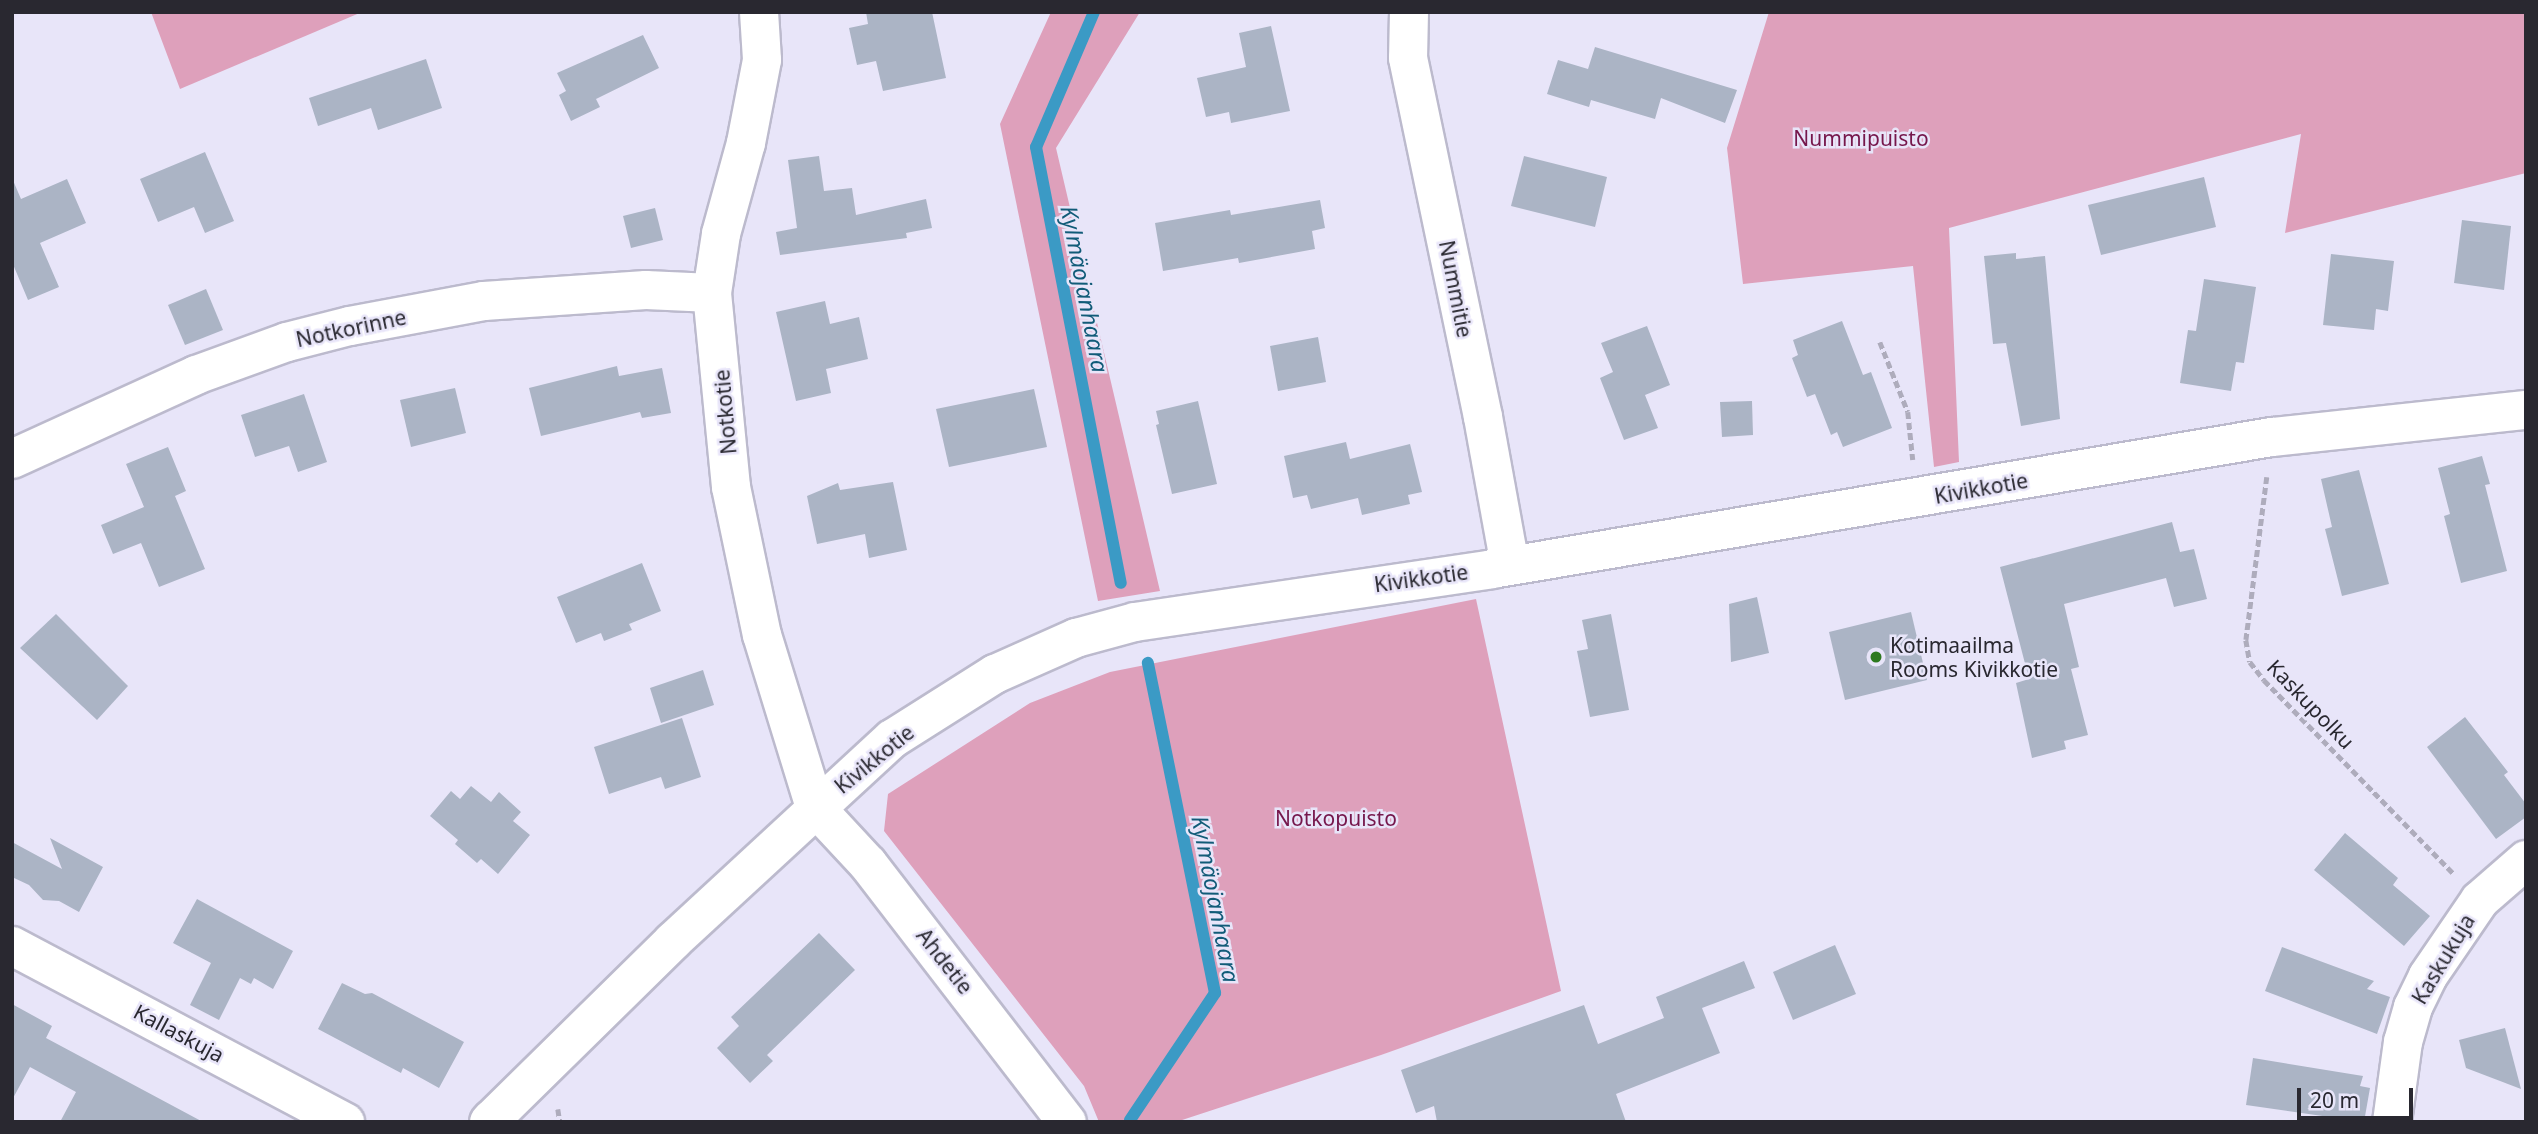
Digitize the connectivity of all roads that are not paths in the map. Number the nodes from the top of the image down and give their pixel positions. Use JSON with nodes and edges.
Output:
{"nodes":[{"id":1,"x":759,"y":12,"type":"edge"},
{"id":2,"x":1409,"y":12,"type":"edge"},
{"id":3,"x":712,"y":293,"type":"junction"},
{"id":4,"x":2526,"y":410,"type":"edge"},
{"id":5,"x":12,"y":459,"type":"edge"},
{"id":6,"x":1510,"y":566,"type":"junction"},
{"id":7,"x":815,"y":807,"type":"junction"},
{"id":8,"x":2526,"y":860,"type":"edge"},
{"id":9,"x":12,"y":946,"type":"edge"},
{"id":10,"x":492,"y":1121,"type":"edge"},
{"id":11,"x":345,"y":1122,"type":"edge"},
{"id":12,"x":1067,"y":1122,"type":"edge"},
{"id":13,"x":2392,"y":1122,"type":"edge"}],
"edges":[{"from":1,"to":3,"type":"street","name":"Notkotie"},
{"from":2,"to":6,"type":"street","name":"Nummitie"},
{"from":3,"to":5,"type":"street","name":"Notkorinne"},
{"from":3,"to":7,"type":"street","name":"Notkotie"},
{"from":4,"to":6,"type":"street","name":"Kivikkotie"},
{"from":6,"to":7,"type":"street","name":"Kivikkotie"},
{"from":7,"to":10,"type":"street","name":"Kivikkotie"},
{"from":7,"to":12,"type":"street","name":"Ahdetie"},
{"from":8,"to":13,"type":"street","name":"Kaskukuja"},
{"from":9,"to":11,"type":"street","name":"Kallaskuja"}]}
